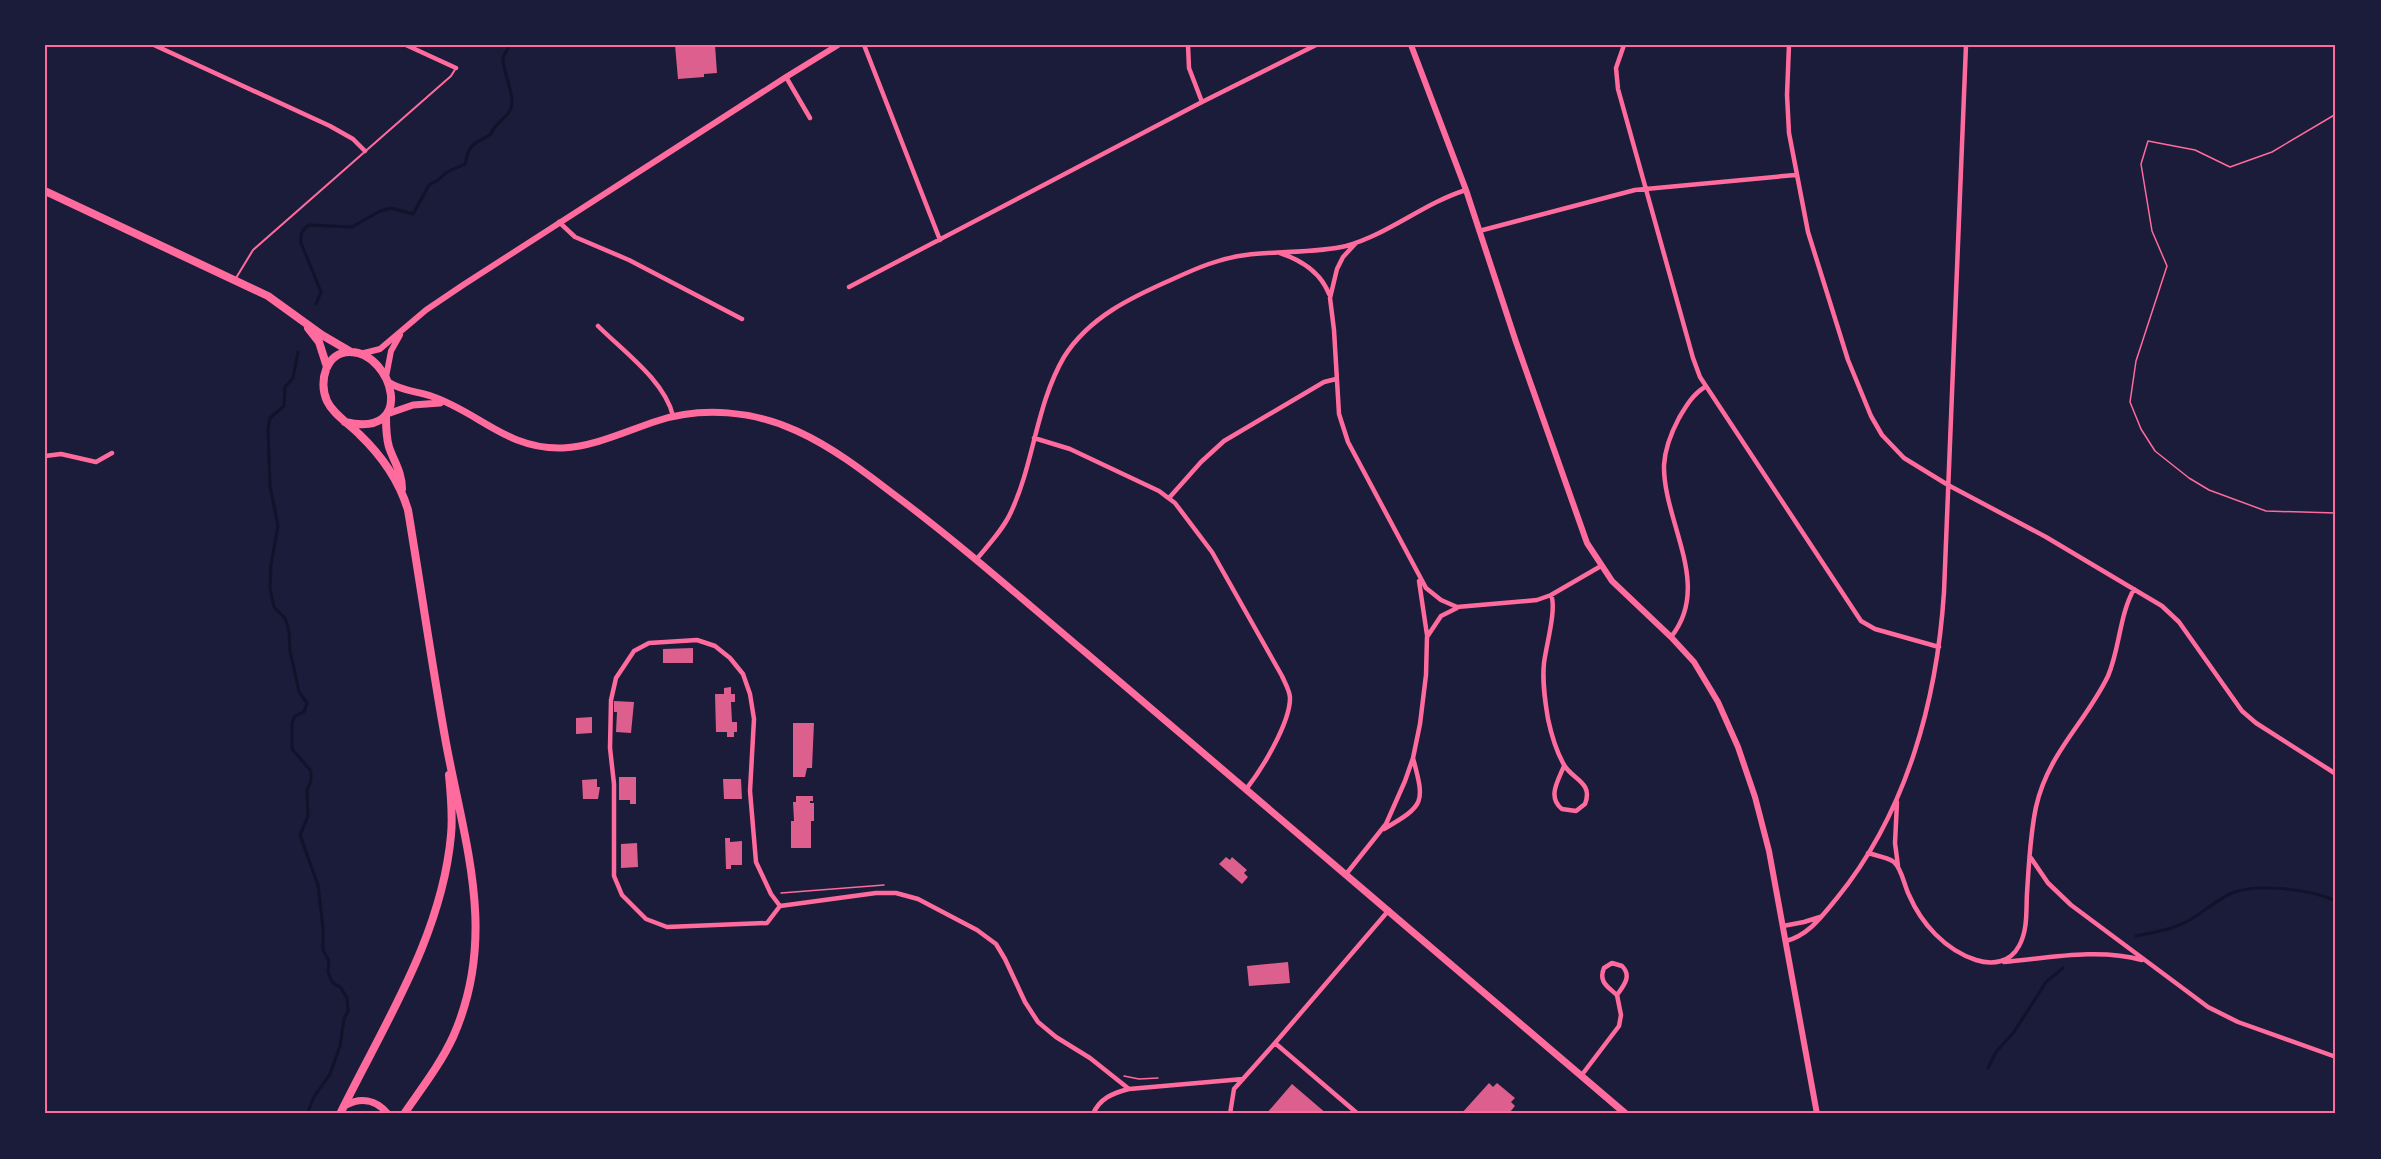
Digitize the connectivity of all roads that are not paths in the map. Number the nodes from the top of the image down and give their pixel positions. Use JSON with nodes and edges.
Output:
{"nodes":[{"id":1,"x":154,"y":45,"type":"edge"},
{"id":2,"x":406,"y":45,"type":"edge"},
{"id":3,"x":838,"y":45,"type":"edge"},
{"id":4,"x":864,"y":45,"type":"edge"},
{"id":5,"x":1188,"y":45,"type":"edge"},
{"id":6,"x":1316,"y":45,"type":"edge"},
{"id":7,"x":1411,"y":45,"type":"edge"},
{"id":8,"x":1624,"y":45,"type":"edge"},
{"id":9,"x":1790,"y":45,"type":"edge"},
{"id":10,"x":1966,"y":45,"type":"edge"},
{"id":11,"x":456,"y":68,"type":"joint"},
{"id":12,"x":786,"y":77,"type":"junction"},
{"id":13,"x":1202,"y":102,"type":"junction"},
{"id":14,"x":810,"y":118,"type":"dead end"},
{"id":15,"x":365,"y":152,"type":"junction"},
{"id":16,"x":1796,"y":175,"type":"junction"},
{"id":17,"x":1646,"y":189,"type":"junction"},
{"id":18,"x":1466,"y":190,"type":"junction"},
{"id":19,"x":45,"y":191,"type":"edge"},
{"id":20,"x":559,"y":222,"type":"junction"},
{"id":21,"x":1479,"y":231,"type":"junction"},
{"id":22,"x":940,"y":240,"type":"junction"},
{"id":23,"x":1357,"y":242,"type":"junction"},
{"id":24,"x":1278,"y":252,"type":"junction"},
{"id":25,"x":235,"y":280,"type":"junction"},
{"id":26,"x":849,"y":287,"type":"dead end"},
{"id":27,"x":1330,"y":298,"type":"junction"},
{"id":28,"x":742,"y":319,"type":"dead end"},
{"id":29,"x":302,"y":321,"type":"junction"},
{"id":30,"x":598,"y":326,"type":"dead end"},
{"id":31,"x":404,"y":329,"type":"junction"},
{"id":32,"x":355,"y":353,"type":"junction"},
{"id":33,"x":327,"y":367,"type":"junction"},
{"id":34,"x":387,"y":379,"type":"junction"},
{"id":35,"x":1336,"y":379,"type":"junction"},
{"id":36,"x":1706,"y":387,"type":"junction"},
{"id":37,"x":446,"y":403,"type":"junction"},
{"id":38,"x":386,"y":415,"type":"junction"},
{"id":39,"x":673,"y":417,"type":"junction"},
{"id":40,"x":345,"y":422,"type":"junction"},
{"id":41,"x":1034,"y":438,"type":"junction"},
{"id":42,"x":112,"y":453,"type":"dead end"},
{"id":43,"x":45,"y":456,"type":"edge"},
{"id":44,"x":1948,"y":485,"type":"junction"},
{"id":45,"x":402,"y":490,"type":"junction"},
{"id":46,"x":1169,"y":498,"type":"junction"},
{"id":47,"x":976,"y":560,"type":"junction"},
{"id":48,"x":1601,"y":566,"type":"junction"},
{"id":49,"x":1417,"y":574,"type":"junction"},
{"id":50,"x":2134,"y":589,"type":"junction"},
{"id":51,"x":1551,"y":595,"type":"junction"},
{"id":52,"x":1461,"y":607,"type":"junction"},
{"id":53,"x":1427,"y":637,"type":"junction"},
{"id":54,"x":1671,"y":637,"type":"junction"},
{"id":55,"x":1939,"y":647,"type":"junction"},
{"id":56,"x":446,"y":744,"type":"junction"},
{"id":57,"x":1413,"y":758,"type":"junction"},
{"id":58,"x":1564,"y":766,"type":"junction"},
{"id":59,"x":2336,"y":774,"type":"edge"},
{"id":60,"x":1247,"y":788,"type":"junction"},
{"id":61,"x":1900,"y":791,"type":"junction"},
{"id":62,"x":1382,"y":831,"type":"junction"},
{"id":63,"x":1868,"y":853,"type":"junction"},
{"id":64,"x":2030,"y":856,"type":"junction"},
{"id":65,"x":1899,"y":868,"type":"junction"},
{"id":66,"x":1347,"y":873,"type":"junction"},
{"id":67,"x":780,"y":906,"type":"junction"},
{"id":68,"x":1389,"y":910,"type":"junction"},
{"id":69,"x":1822,"y":916,"type":"junction"},
{"id":70,"x":1783,"y":926,"type":"junction"},
{"id":71,"x":1786,"y":941,"type":"junction"},
{"id":72,"x":2144,"y":961,"type":"junction"},
{"id":73,"x":1998,"y":962,"type":"junction"},
{"id":74,"x":1617,"y":995,"type":"junction"},
{"id":75,"x":1275,"y":1043,"type":"junction"},
{"id":76,"x":2336,"y":1057,"type":"edge"},
{"id":77,"x":1581,"y":1076,"type":"junction"},
{"id":78,"x":1243,"y":1079,"type":"junction"},
{"id":79,"x":1129,"y":1089,"type":"junction"},
{"id":80,"x":344,"y":1106,"type":"junction"},
{"id":81,"x":340,"y":1114,"type":"edge"},
{"id":82,"x":387,"y":1114,"type":"edge"},
{"id":83,"x":404,"y":1114,"type":"edge"},
{"id":84,"x":1093,"y":1114,"type":"edge"},
{"id":85,"x":1230,"y":1114,"type":"edge"},
{"id":86,"x":1358,"y":1114,"type":"edge"},
{"id":87,"x":1626,"y":1114,"type":"edge"},
{"id":88,"x":1816,"y":1114,"type":"edge"}],
"edges":[{"from":1,"to":15,"type":"street"},
{"from":2,"to":11,"type":"street"},
{"from":3,"to":12,"type":"street"},
{"from":4,"to":22,"type":"street"},
{"from":5,"to":13,"type":"street"},
{"from":6,"to":13,"type":"street"},
{"from":7,"to":18,"type":"street"},
{"from":8,"to":17,"type":"street"},
{"from":9,"to":16,"type":"street"},
{"from":10,"to":44,"type":"street"},
{"from":11,"to":15,"type":"lane"},
{"from":12,"to":14,"type":"street"},
{"from":12,"to":20,"type":"street"},
{"from":13,"to":22,"type":"street"},
{"from":15,"to":25,"type":"lane"},
{"from":16,"to":17,"type":"street"},
{"from":16,"to":44,"type":"street"},
{"from":17,"to":21,"type":"street"},
{"from":17,"to":36,"type":"street"},
{"from":18,"to":21,"type":"street"},
{"from":18,"to":23,"type":"street"},
{"from":19,"to":25,"type":"main road"},
{"from":20,"to":28,"type":"street"},
{"from":20,"to":31,"type":"street"},
{"from":21,"to":48,"type":"street"},
{"from":22,"to":26,"type":"street"},
{"from":23,"to":24,"type":"street"},
{"from":23,"to":27,"type":"street"},
{"from":24,"to":27,"type":"street"},
{"from":24,"to":41,"type":"street"},
{"from":25,"to":29,"type":"main road"},
{"from":27,"to":35,"type":"street"},
{"from":29,"to":32,"type":"main road"},
{"from":29,"to":33,"type":"main road"},
{"from":30,"to":39,"type":"street"},
{"from":31,"to":32,"type":"street"},
{"from":31,"to":34,"type":"street"},
{"from":32,"to":33,"type":"main road"},
{"from":32,"to":34,"type":"main road"},
{"from":33,"to":40,"type":"main road"},
{"from":34,"to":37,"type":"main road"},
{"from":34,"to":38,"type":"main road"},
{"from":35,"to":46,"type":"street"},
{"from":35,"to":49,"type":"street"},
{"from":36,"to":54,"type":"street"},
{"from":36,"to":55,"type":"street"},
{"from":37,"to":38,"type":"main road"},
{"from":37,"to":39,"type":"main road"},
{"from":38,"to":40,"type":"main road"},
{"from":38,"to":45,"type":"main road"},
{"from":39,"to":47,"type":"main road"},
{"from":40,"to":45,"type":"main road"},
{"from":41,"to":46,"type":"street"},
{"from":41,"to":47,"type":"street"},
{"from":42,"to":43,"type":"street"},
{"from":44,"to":50,"type":"street"},
{"from":44,"to":55,"type":"street"},
{"from":45,"to":56,"type":"main road"},
{"from":46,"to":60,"type":"street"},
{"from":47,"to":60,"type":"main road"},
{"from":48,"to":51,"type":"street"},
{"from":48,"to":54,"type":"street"},
{"from":49,"to":52,"type":"street"},
{"from":49,"to":53,"type":"street"},
{"from":50,"to":59,"type":"street"},
{"from":50,"to":64,"type":"street"},
{"from":51,"to":52,"type":"street"},
{"from":51,"to":58,"type":"street"},
{"from":52,"to":53,"type":"street"},
{"from":53,"to":57,"type":"street"},
{"from":54,"to":70,"type":"street"},
{"from":55,"to":61,"type":"street"},
{"from":56,"to":80,"type":"main road"},
{"from":56,"to":83,"type":"main road"},
{"from":57,"to":62,"type":"street"},
{"from":57,"to":62,"type":"street"},
{"from":58,"to":58,"type":"street"},
{"from":60,"to":66,"type":"main road"},
{"from":61,"to":63,"type":"street"},
{"from":61,"to":65,"type":"street"},
{"from":62,"to":66,"type":"street"},
{"from":63,"to":65,"type":"street"},
{"from":63,"to":69,"type":"street"},
{"from":64,"to":72,"type":"street"},
{"from":64,"to":73,"type":"street"},
{"from":65,"to":73,"type":"street"},
{"from":66,"to":68,"type":"main road"},
{"from":67,"to":67,"type":"street"},
{"from":67,"to":79,"type":"street"},
{"from":68,"to":75,"type":"street"},
{"from":68,"to":77,"type":"main road"},
{"from":69,"to":70,"type":"street"},
{"from":69,"to":71,"type":"street"},
{"from":70,"to":71,"type":"street"},
{"from":71,"to":88,"type":"street"},
{"from":72,"to":73,"type":"street"},
{"from":72,"to":76,"type":"street"},
{"from":74,"to":74,"type":"street"},
{"from":74,"to":77,"type":"street"},
{"from":75,"to":78,"type":"street"},
{"from":75,"to":86,"type":"street"},
{"from":77,"to":87,"type":"main road"},
{"from":78,"to":79,"type":"street"},
{"from":78,"to":85,"type":"street"},
{"from":79,"to":84,"type":"street"},
{"from":80,"to":81,"type":"main road"},
{"from":80,"to":82,"type":"main road"}]}
